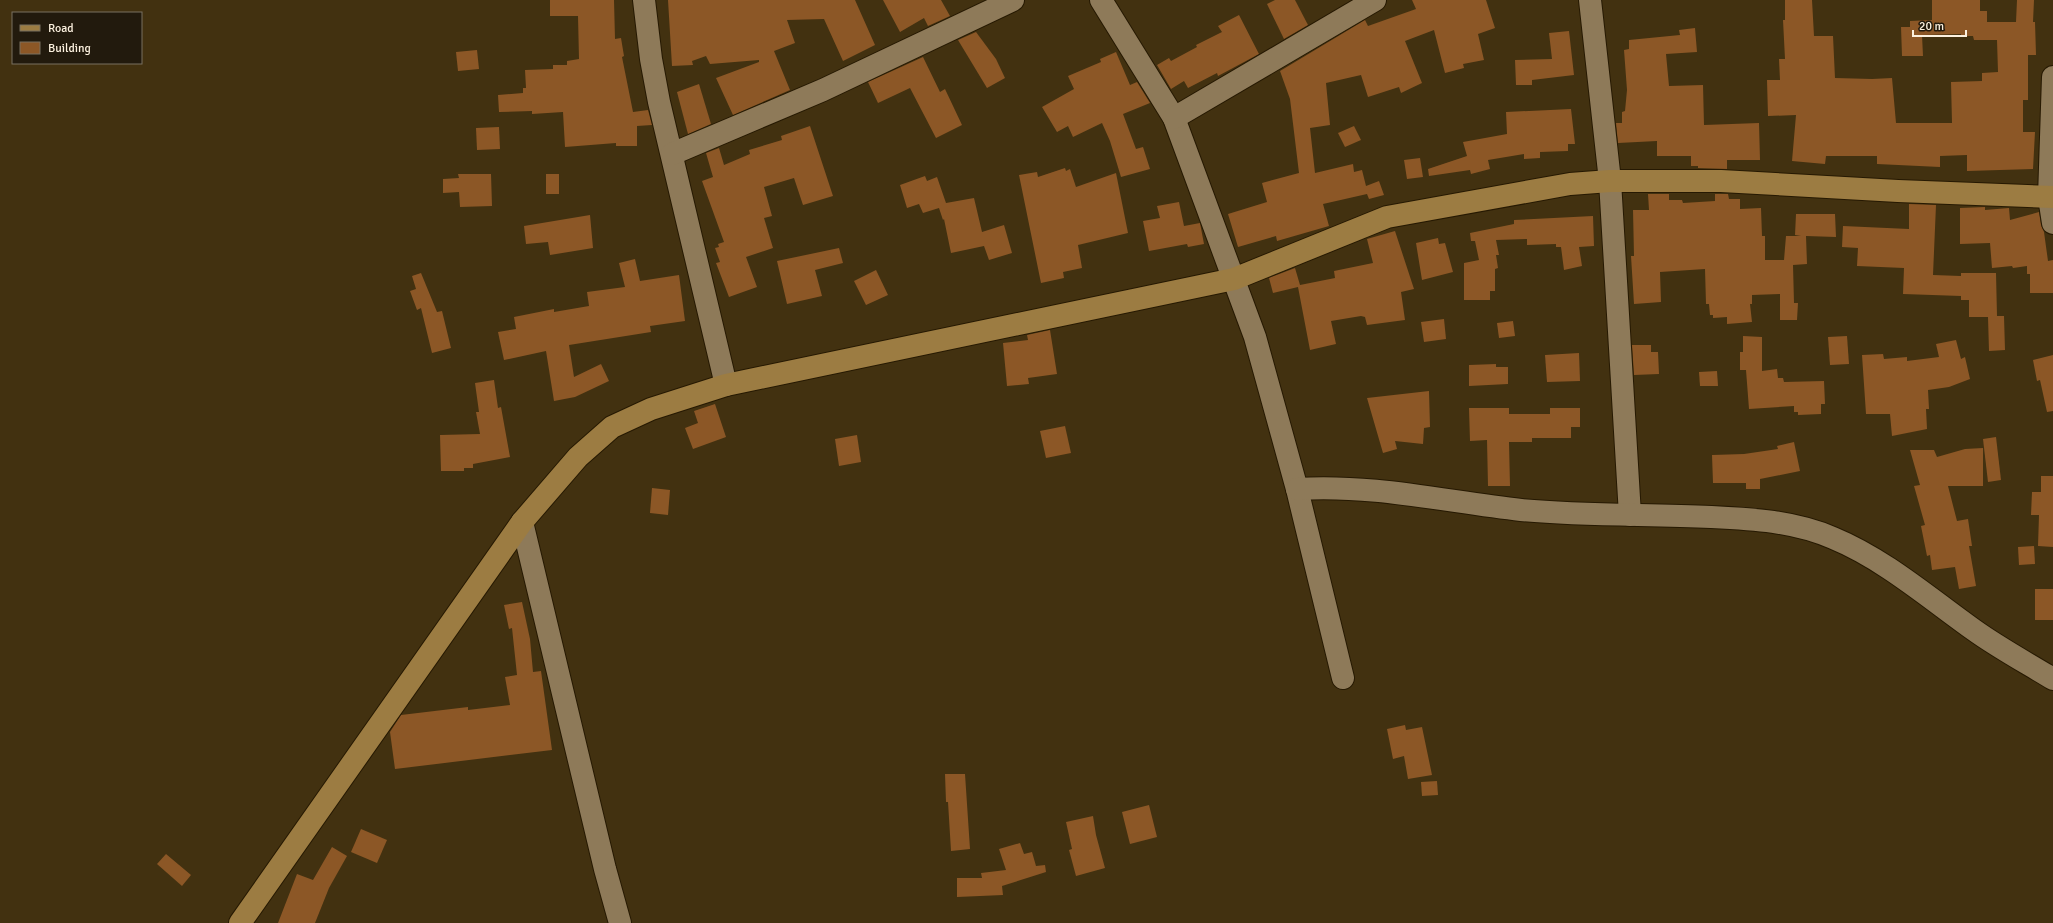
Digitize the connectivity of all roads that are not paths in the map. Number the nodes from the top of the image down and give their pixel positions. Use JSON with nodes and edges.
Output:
{"nodes":[{"id":1,"x":644,"y":0,"type":"edge"},
{"id":2,"x":1013,"y":0,"type":"edge"},
{"id":3,"x":1101,"y":0,"type":"edge"},
{"id":4,"x":1375,"y":0,"type":"edge"},
{"id":5,"x":1590,"y":0,"type":"edge"},
{"id":6,"x":2053,"y":77,"type":"edge"},
{"id":7,"x":1174,"y":118,"type":"junction"},
{"id":8,"x":672,"y":154,"type":"junction"},
{"id":9,"x":1610,"y":181,"type":"junction"},
{"id":10,"x":2051,"y":197,"type":"edge"},
{"id":11,"x":2053,"y":223,"type":"edge"},
{"id":12,"x":1234,"y":279,"type":"junction"},
{"id":13,"x":726,"y":385,"type":"junction"},
{"id":14,"x":1297,"y":489,"type":"junction"},
{"id":15,"x":1630,"y":515,"type":"junction"},
{"id":16,"x":522,"y":522,"type":"junction"},
{"id":17,"x":1343,"y":678,"type":"dead end"},
{"id":18,"x":2053,"y":679,"type":"edge"},
{"id":19,"x":240,"y":923,"type":"edge"},
{"id":20,"x":620,"y":923,"type":"edge"}],
"edges":[{"from":1,"to":8,"type":"street"},
{"from":2,"to":8,"type":"street"},
{"from":3,"to":7,"type":"street"},
{"from":4,"to":7,"type":"street"},
{"from":5,"to":9,"type":"street"},
{"from":6,"to":10,"type":"street"},
{"from":7,"to":12,"type":"street"},
{"from":8,"to":13,"type":"street"},
{"from":9,"to":10,"type":"main road"},
{"from":9,"to":12,"type":"main road"},
{"from":9,"to":15,"type":"street"},
{"from":10,"to":11,"type":"street"},
{"from":12,"to":13,"type":"main road"},
{"from":12,"to":14,"type":"street"},
{"from":13,"to":16,"type":"main road"},
{"from":14,"to":15,"type":"street"},
{"from":14,"to":17,"type":"street"},
{"from":15,"to":18,"type":"street"},
{"from":16,"to":19,"type":"main road"},
{"from":16,"to":20,"type":"street"}]}
